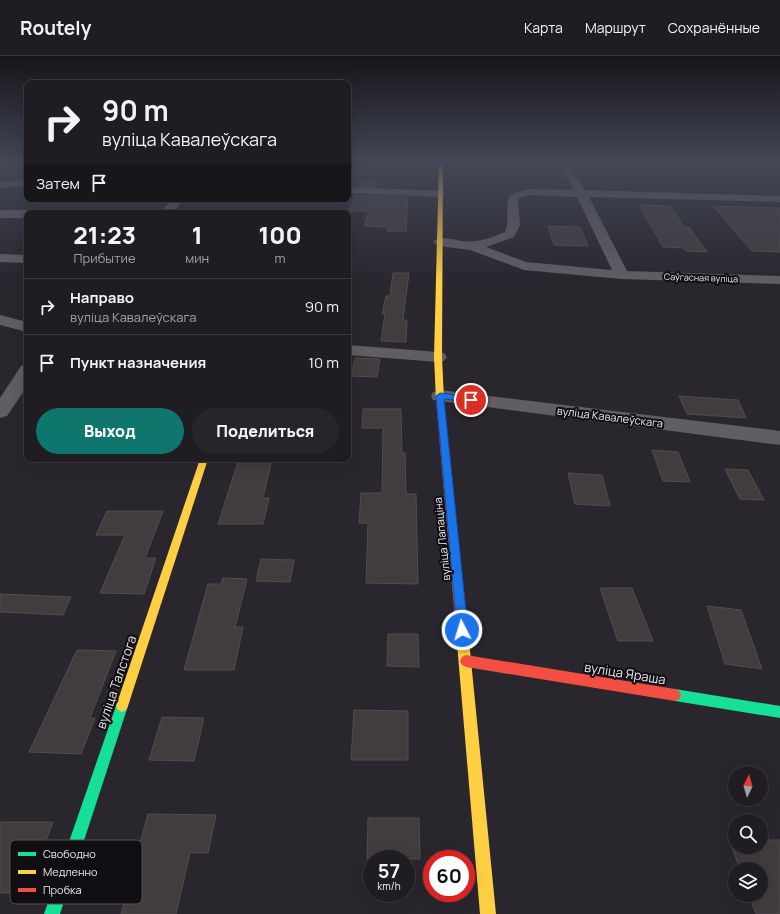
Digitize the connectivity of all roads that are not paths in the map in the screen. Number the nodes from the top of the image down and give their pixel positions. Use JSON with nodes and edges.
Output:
{"nodes":[{"id":1,"x":176,"y":202,"type":"edge"},
{"id":2,"x":440,"y":202,"type":"edge"},
{"id":3,"x":512,"y":202,"type":"edge"},
{"id":4,"x":585,"y":202,"type":"edge"},
{"id":5,"x":168,"y":210,"type":"edge"},
{"id":6,"x":0,"y":214,"type":"edge"},
{"id":7,"x":24,"y":214,"type":"edge"},
{"id":8,"x":439,"y":242,"type":"junction"},
{"id":9,"x":472,"y":246,"type":"junction"},
{"id":10,"x":0,"y":258,"type":"edge"},
{"id":11,"x":24,"y":259,"type":"edge"},
{"id":12,"x":622,"y":276,"type":"junction"},
{"id":13,"x":780,"y":280,"type":"edge"},
{"id":14,"x":0,"y":320,"type":"edge"},
{"id":15,"x":24,"y":326,"type":"edge"},
{"id":16,"x":351,"y":350,"type":"edge"},
{"id":17,"x":438,"y":357,"type":"junction"},
{"id":18,"x":24,"y":375,"type":"edge"},
{"id":19,"x":440,"y":396,"type":"junction"},
{"id":20,"x":0,"y":410,"type":"edge"},
{"id":21,"x":780,"y":438,"type":"edge"},
{"id":22,"x":203,"y":462,"type":"edge"},
{"id":23,"x":466,"y":661,"type":"junction"},
{"id":24,"x":780,"y":712,"type":"edge"},
{"id":25,"x":77,"y":840,"type":"edge"},
{"id":26,"x":55,"y":904,"type":"edge"},
{"id":27,"x":52,"y":914,"type":"edge"},
{"id":28,"x":488,"y":914,"type":"edge"}],
"edges":[{"from":1,"to":5,"type":"street"},
{"from":2,"to":8,"type":"main road","name":"вуліца Лапаціна"},
{"from":3,"to":9,"type":"street"},
{"from":4,"to":12,"type":"street"},
{"from":6,"to":7,"type":"street"},
{"from":8,"to":9,"type":"street"},
{"from":8,"to":17,"type":"main road","name":"вуліца Лапаціна"},
{"from":9,"to":12,"type":"street","name":"Саўгасная вуліца"},
{"from":10,"to":11,"type":"street"},
{"from":12,"to":13,"type":"street","name":"Саўгасная вуліца"},
{"from":14,"to":15,"type":"street"},
{"from":16,"to":17,"type":"street"},
{"from":17,"to":19,"type":"main road","name":"вуліца Лапаціна"},
{"from":18,"to":20,"type":"street"},
{"from":19,"to":21,"type":"street","name":"вуліца Кавалеўскага"},
{"from":19,"to":23,"type":"main road","name":"вуліца Лапаціна"},
{"from":22,"to":25,"type":"main road","name":"вуліца Талстога"},
{"from":23,"to":24,"type":"main road","name":"вуліца Яраша"},
{"from":23,"to":28,"type":"main road","name":"вуліца Лапаціна"},
{"from":26,"to":27,"type":"main road","name":"вуліца Талстога"}]}
